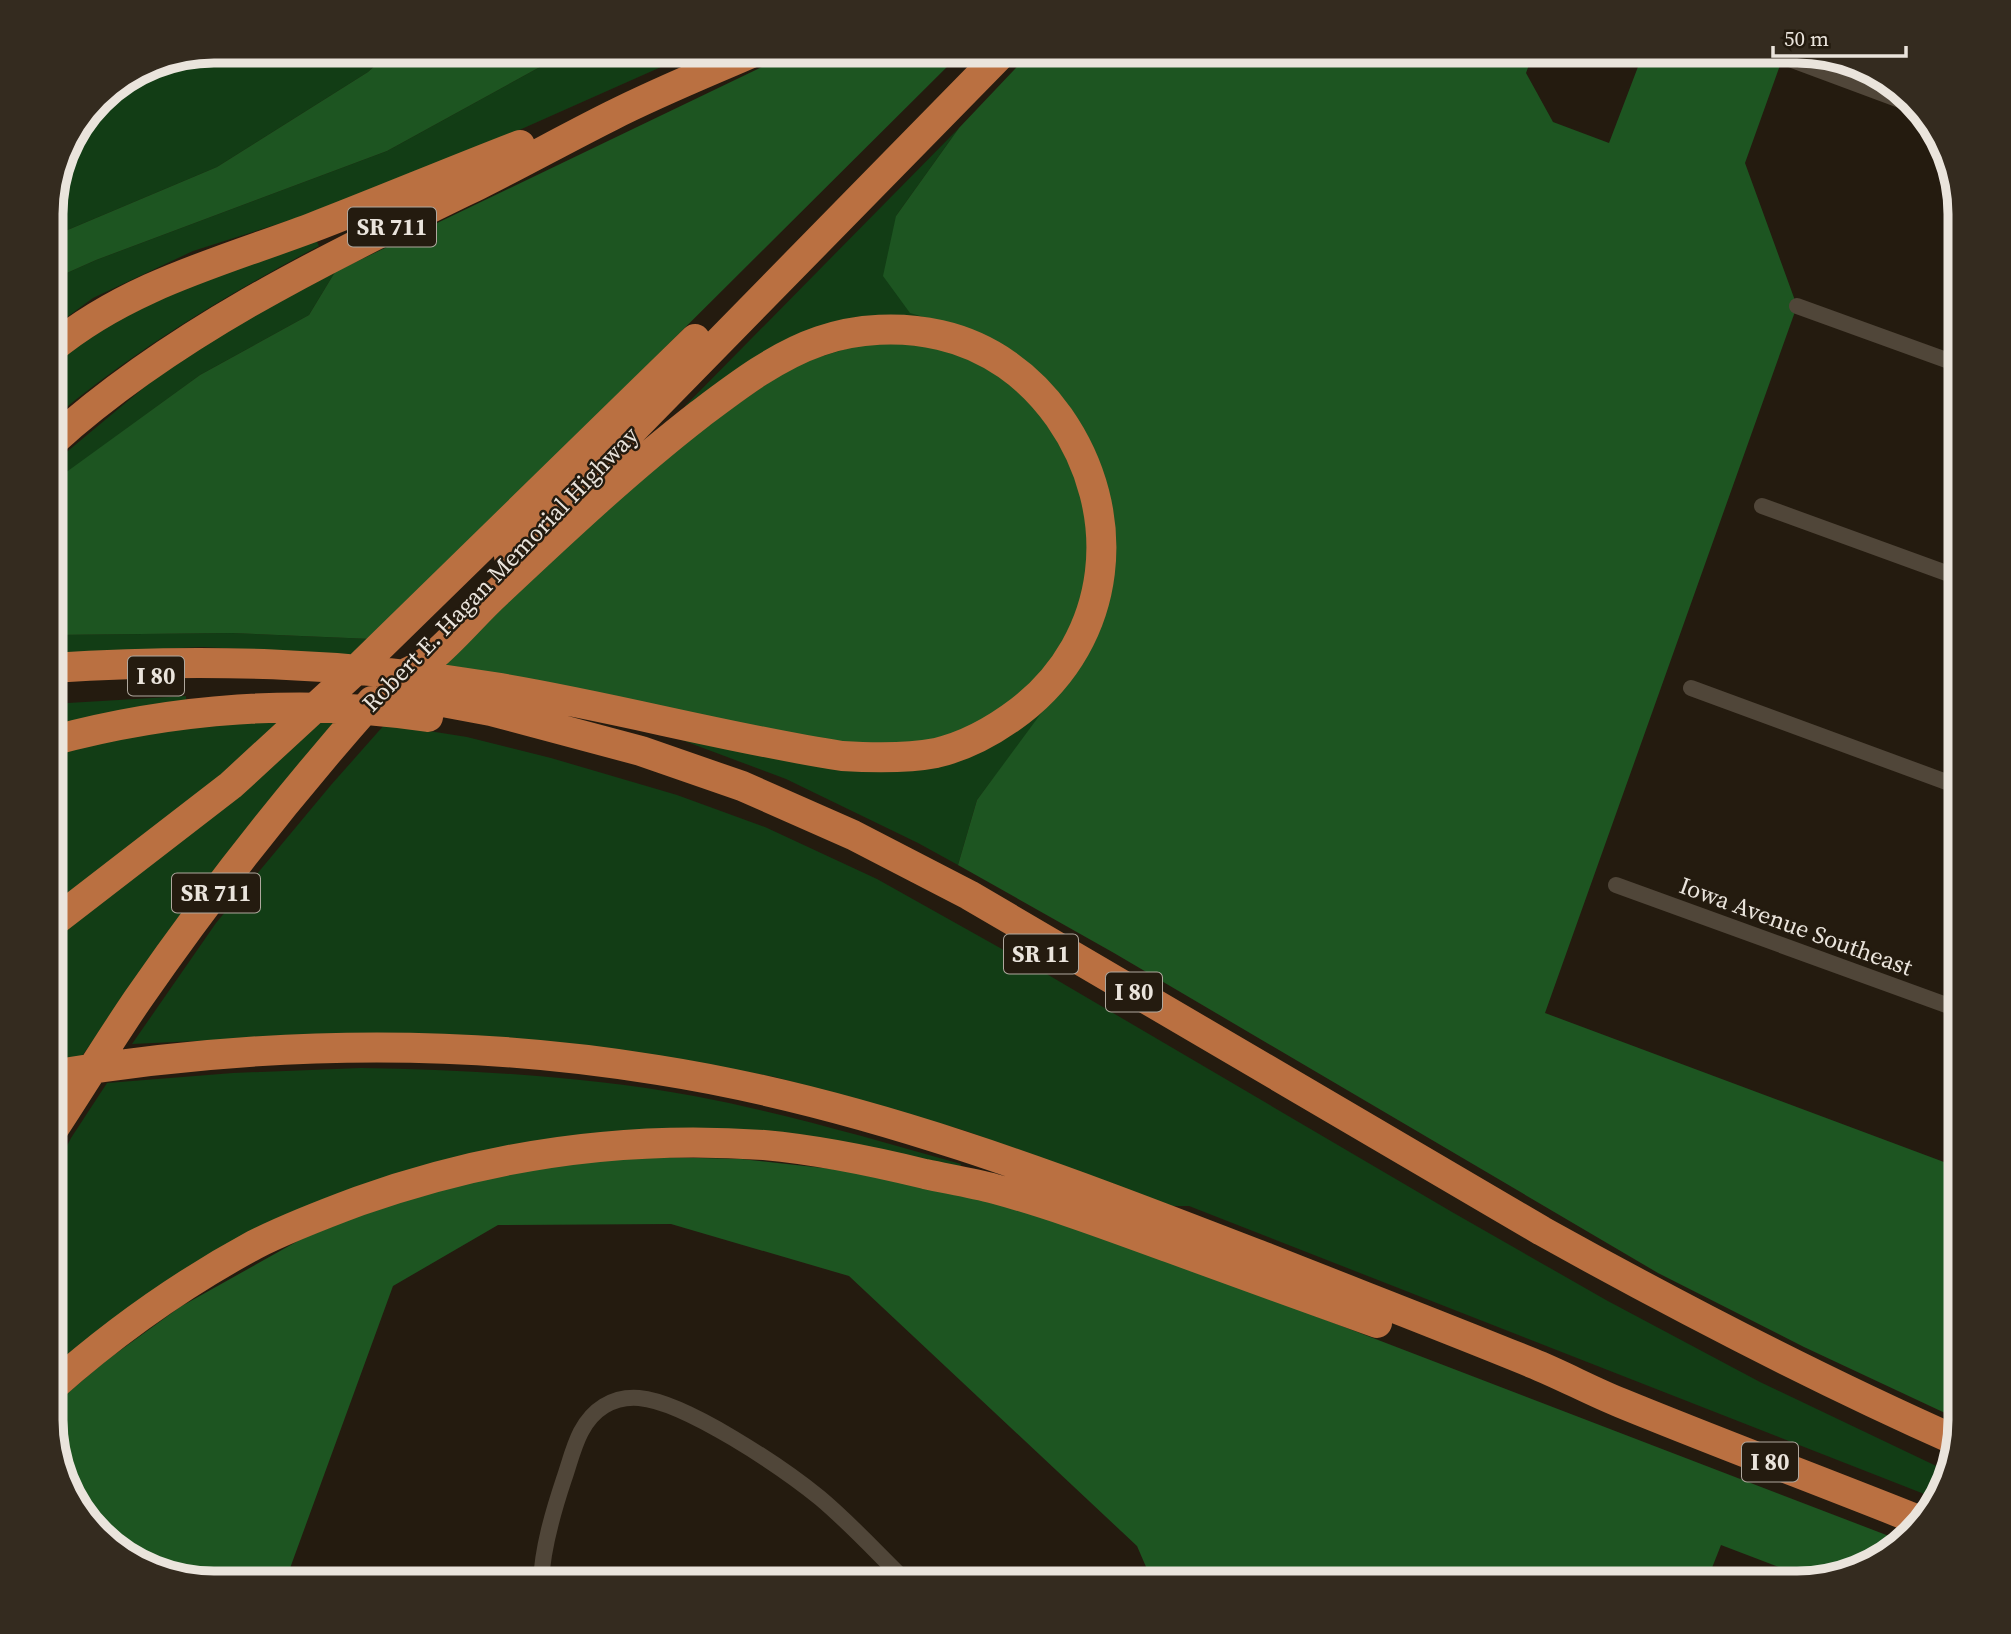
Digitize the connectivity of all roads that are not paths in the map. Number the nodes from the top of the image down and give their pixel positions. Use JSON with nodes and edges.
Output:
{"nodes":[{"id":1,"x":729,"y":63,"type":"edge"},
{"id":2,"x":992,"y":63,"type":"edge"},
{"id":3,"x":1801,"y":63,"type":"edge"},
{"id":4,"x":1894,"y":98,"type":"edge"},
{"id":5,"x":613,"y":115,"type":"junction"},
{"id":6,"x":904,"y":153,"type":"junction"},
{"id":7,"x":1797,"y":306,"type":"dead end"},
{"id":8,"x":63,"y":340,"type":"edge"},
{"id":9,"x":1948,"y":361,"type":"edge"},
{"id":10,"x":63,"y":433,"type":"edge"},
{"id":11,"x":1762,"y":506,"type":"dead end"},
{"id":12,"x":1948,"y":574,"type":"edge"},
{"id":13,"x":484,"y":593,"type":"junction"},
{"id":14,"x":63,"y":667,"type":"edge"},
{"id":15,"x":63,"y":681,"type":"edge"},
{"id":16,"x":1691,"y":688,"type":"dead end"},
{"id":17,"x":63,"y":738,"type":"edge"},
{"id":18,"x":1948,"y":784,"type":"edge"},
{"id":19,"x":1616,"y":885,"type":"dead end"},
{"id":20,"x":63,"y":915,"type":"edge"},
{"id":21,"x":1948,"y":1006,"type":"edge"},
{"id":22,"x":63,"y":1074,"type":"edge"},
{"id":23,"x":63,"y":1115,"type":"edge"},
{"id":24,"x":63,"y":1378,"type":"edge"},
{"id":25,"x":1617,"y":1402,"type":"junction"},
{"id":26,"x":1947,"y":1436,"type":"edge"},
{"id":27,"x":1944,"y":1453,"type":"edge"},
{"id":28,"x":1913,"y":1517,"type":"edge"},
{"id":29,"x":542,"y":1571,"type":"edge"},
{"id":30,"x":896,"y":1571,"type":"edge"}],
"edges":[{"from":1,"to":5,"type":"highway","number":"SR 711"},
{"from":2,"to":6,"type":"highway","name":"Robert E. Hagan Memorial Highway"},
{"from":3,"to":4,"type":"street"},
{"from":5,"to":8,"type":"highway"},
{"from":5,"to":10,"type":"highway","number":"SR 711"},
{"from":6,"to":13,"type":"highway","name":"Robert E. Hagan Memorial Highway"},
{"from":6,"to":20,"type":"highway"},
{"from":7,"to":9,"type":"street"},
{"from":11,"to":12,"type":"street"},
{"from":13,"to":14,"type":"highway"},
{"from":13,"to":23,"type":"highway","name":"Robert E. Hagan Memorial Highway","number":"SR 711"},
{"from":15,"to":26,"type":"highway","number":"I 80"},
{"from":16,"to":18,"type":"street"},
{"from":17,"to":27,"type":"highway","number":"SR 11"},
{"from":19,"to":21,"type":"street","name":"Iowa Avenue Southeast"},
{"from":22,"to":25,"type":"highway","number":"I 80"},
{"from":24,"to":25,"type":"highway"},
{"from":25,"to":28,"type":"highway","number":"I 80"},
{"from":29,"to":30,"type":"street"}]}
